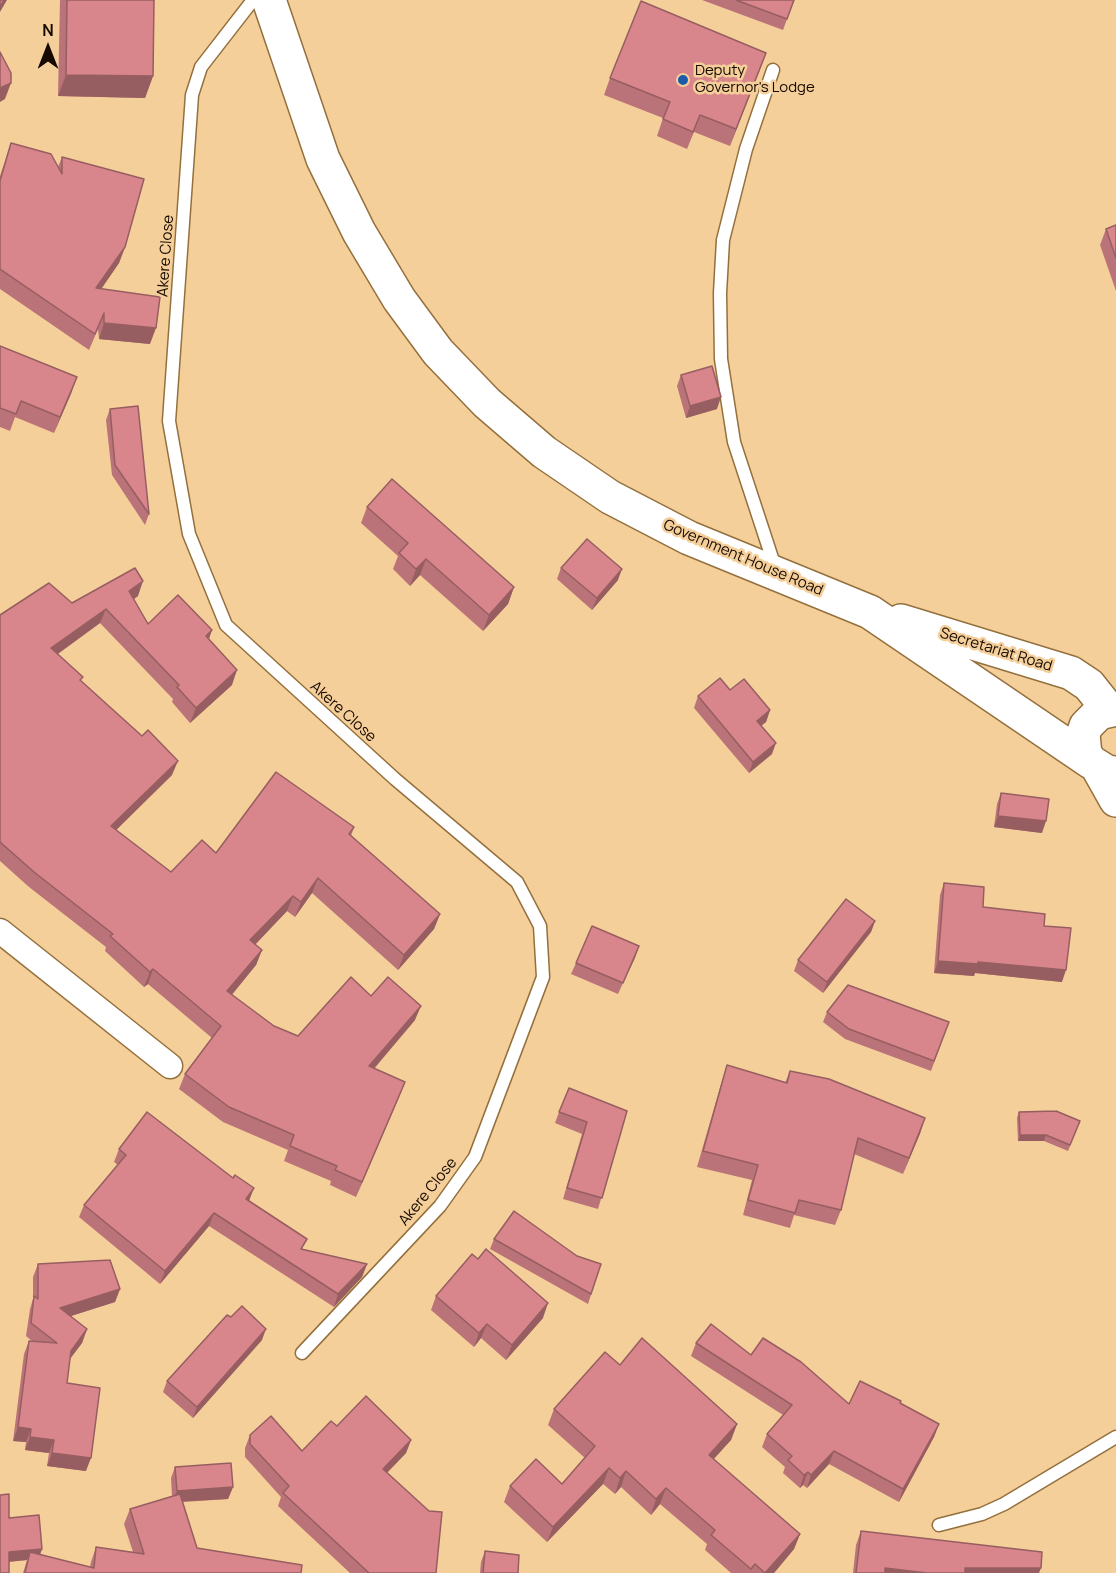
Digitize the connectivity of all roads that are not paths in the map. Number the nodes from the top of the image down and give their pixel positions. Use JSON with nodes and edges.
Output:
{"nodes":[{"id":1,"x":253,"y":0,"type":"edge"},
{"id":2,"x":269,"y":0,"type":"edge"},
{"id":3,"x":772,"y":70,"type":"dead end"},
{"id":4,"x":778,"y":574,"type":"junction"},
{"id":5,"x":870,"y":612,"type":"junction"},
{"id":6,"x":1112,"y":709,"type":"edge"},
{"id":7,"x":1101,"y":768,"type":"edge"},
{"id":8,"x":1116,"y":800,"type":"edge"},
{"id":9,"x":0,"y":931,"type":"edge"},
{"id":10,"x":170,"y":1066,"type":"dead end"},
{"id":11,"x":302,"y":1353,"type":"dead end"},
{"id":12,"x":1116,"y":1437,"type":"edge"},
{"id":13,"x":939,"y":1525,"type":"dead end"}],
"edges":[{"from":1,"to":11,"type":"lane","name":"Akere Close"},
{"from":2,"to":4,"type":"street","name":"Government House Road"},
{"from":3,"to":4,"type":"lane"},
{"from":4,"to":5,"type":"street","name":"Government House Road"},
{"from":5,"to":6,"type":"street","name":"Secretariat Road"},
{"from":5,"to":7,"type":"street","name":"Government House Road"},
{"from":6,"to":7,"type":"street"},
{"from":7,"to":8,"type":"street"},
{"from":9,"to":10,"type":"street"},
{"from":12,"to":13,"type":"lane"}]}
